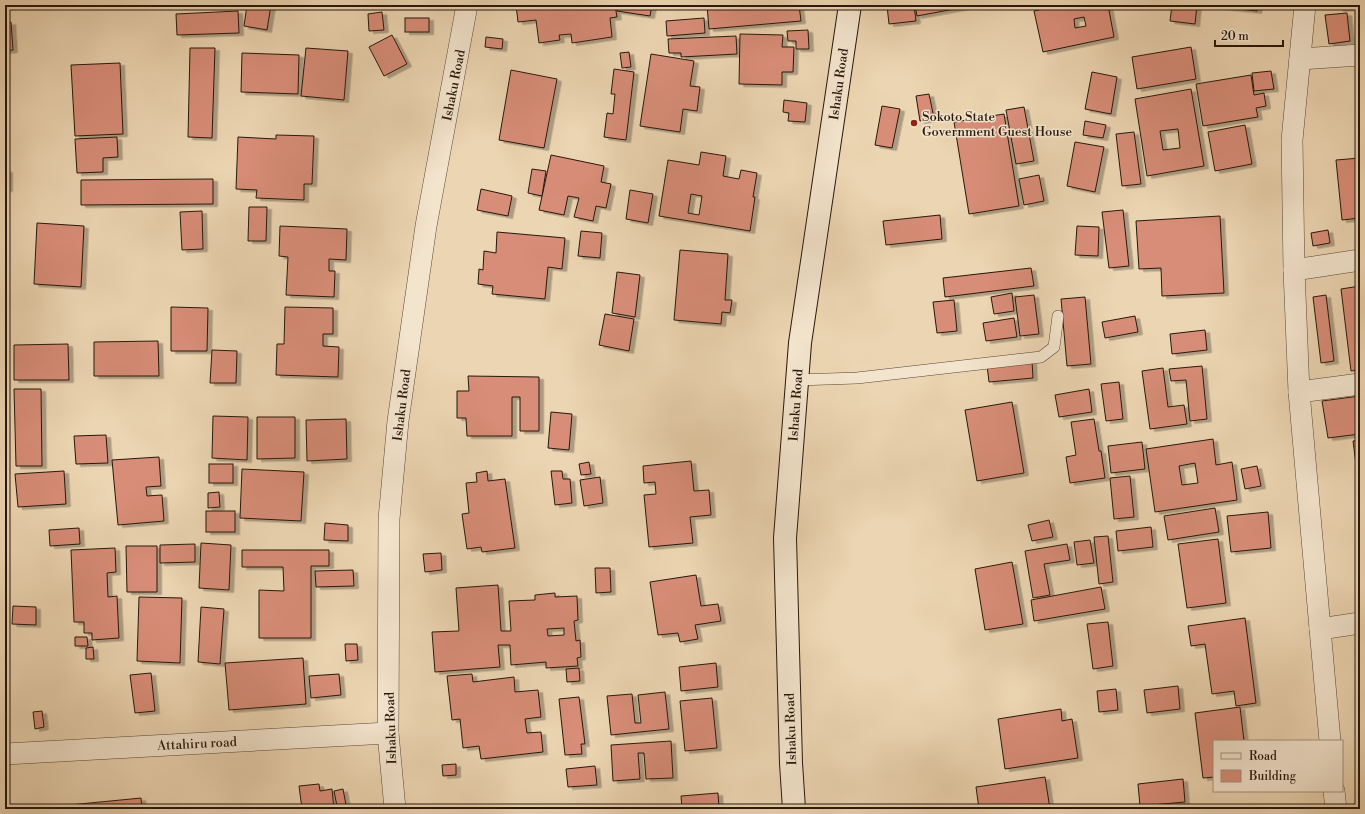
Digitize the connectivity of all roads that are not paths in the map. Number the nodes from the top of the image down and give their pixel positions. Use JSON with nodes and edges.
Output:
{"nodes":[{"id":1,"x":467,"y":5,"type":"edge"},
{"id":2,"x":850,"y":5,"type":"edge"},
{"id":3,"x":1305,"y":5,"type":"edge"},
{"id":4,"x":1360,"y":55,"type":"edge"},
{"id":5,"x":1300,"y":59,"type":"junction"},
{"id":6,"x":1360,"y":260,"type":"edge"},
{"id":7,"x":1294,"y":270,"type":"junction"},
{"id":8,"x":1058,"y":316,"type":"dead end"},
{"id":9,"x":797,"y":380,"type":"junction"},
{"id":10,"x":1360,"y":384,"type":"edge"},
{"id":11,"x":1299,"y":392,"type":"junction"},
{"id":12,"x":1360,"y":623,"type":"edge"},
{"id":13,"x":1320,"y":629,"type":"junction"},
{"id":14,"x":388,"y":733,"type":"junction"},
{"id":15,"x":1330,"y":740,"type":"edge"},
{"id":16,"x":5,"y":754,"type":"edge"},
{"id":17,"x":1334,"y":792,"type":"edge"},
{"id":18,"x":394,"y":809,"type":"edge"},
{"id":19,"x":794,"y":809,"type":"edge"},
{"id":20,"x":1336,"y":809,"type":"edge"}],
"edges":[{"from":1,"to":14,"type":"street","name":"Ishaku Road"},
{"from":2,"to":9,"type":"street","name":"Ishaku Road"},
{"from":3,"to":5,"type":"street"},
{"from":4,"to":5,"type":"street"},
{"from":5,"to":7,"type":"street"},
{"from":6,"to":7,"type":"street"},
{"from":7,"to":11,"type":"street"},
{"from":8,"to":9,"type":"lane"},
{"from":9,"to":19,"type":"street","name":"Ishaku Road"},
{"from":10,"to":11,"type":"street"},
{"from":11,"to":13,"type":"street"},
{"from":12,"to":13,"type":"street"},
{"from":13,"to":15,"type":"street"},
{"from":14,"to":16,"type":"street","name":"Attahiru road"},
{"from":14,"to":18,"type":"street","name":"Ishaku Road"},
{"from":17,"to":20,"type":"street"}]}
